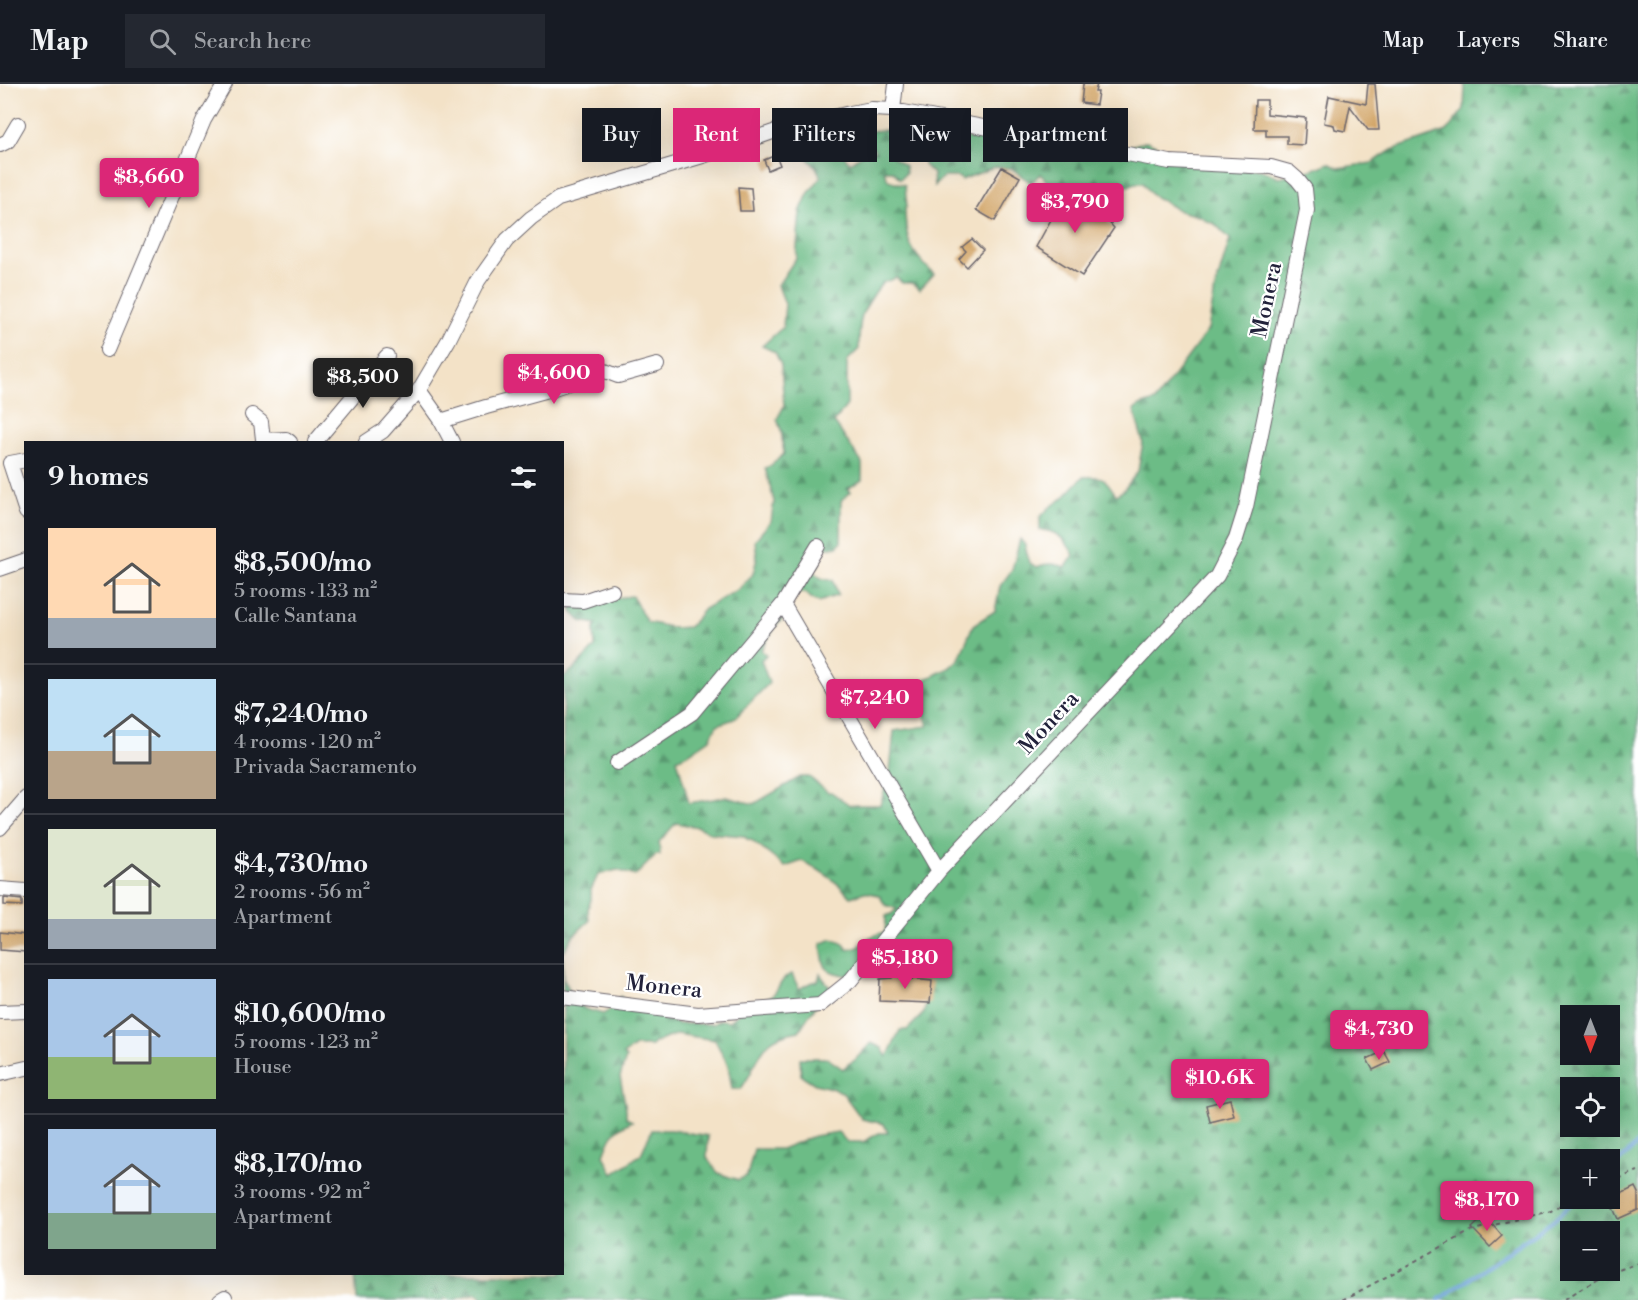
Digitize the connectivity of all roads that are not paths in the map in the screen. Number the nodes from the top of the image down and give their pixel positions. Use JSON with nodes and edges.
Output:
{"nodes":[{"id":1,"x":225,"y":84,"type":"edge"},
{"id":2,"x":896,"y":84,"type":"edge"},
{"id":3,"x":894,"y":108,"type":"edge"},
{"id":4,"x":889,"y":110,"type":"edge"},
{"id":5,"x":18,"y":124,"type":"dead end"},
{"id":6,"x":971,"y":125,"type":"edge"},
{"id":7,"x":0,"y":145,"type":"edge"},
{"id":8,"x":107,"y":350,"type":"dead end"},
{"id":9,"x":387,"y":356,"type":"dead end"},
{"id":10,"x":657,"y":365,"type":"dead end"},
{"id":11,"x":419,"y":390,"type":"junction"},
{"id":12,"x":252,"y":415,"type":"dead end"},
{"id":13,"x":441,"y":422,"type":"junction"},
{"id":14,"x":289,"y":441,"type":"edge"},
{"id":15,"x":316,"y":441,"type":"edge"},
{"id":16,"x":368,"y":441,"type":"edge"},
{"id":17,"x":451,"y":441,"type":"edge"},
{"id":18,"x":24,"y":460,"type":"edge"},
{"id":19,"x":24,"y":506,"type":"edge"},
{"id":20,"x":818,"y":546,"type":"dead end"},
{"id":21,"x":24,"y":561,"type":"edge"},
{"id":22,"x":0,"y":569,"type":"edge"},
{"id":23,"x":612,"y":591,"type":"dead end"},
{"id":24,"x":564,"y":600,"type":"edge"},
{"id":25,"x":783,"y":604,"type":"junction"},
{"id":26,"x":617,"y":763,"type":"dead end"},
{"id":27,"x":24,"y":800,"type":"edge"},
{"id":28,"x":0,"y":828,"type":"edge"},
{"id":29,"x":939,"y":872,"type":"junction"},
{"id":30,"x":0,"y":889,"type":"edge"},
{"id":31,"x":24,"y":891,"type":"edge"},
{"id":32,"x":564,"y":997,"type":"edge"},
{"id":33,"x":24,"y":1011,"type":"edge"},
{"id":34,"x":0,"y":1012,"type":"edge"},
{"id":35,"x":24,"y":1068,"type":"edge"},
{"id":36,"x":0,"y":1074,"type":"edge"}],
"edges":[{"from":1,"to":8,"type":"street"},
{"from":2,"to":3,"type":"street"},
{"from":4,"to":11,"type":"street"},
{"from":5,"to":7,"type":"street"},
{"from":6,"to":29,"type":"street","name":"Monera"},
{"from":9,"to":15,"type":"street"},
{"from":10,"to":13,"type":"street"},
{"from":11,"to":13,"type":"street"},
{"from":11,"to":16,"type":"street"},
{"from":12,"to":14,"type":"street"},
{"from":13,"to":17,"type":"street"},
{"from":18,"to":19,"type":"street"},
{"from":20,"to":25,"type":"street"},
{"from":21,"to":22,"type":"street"},
{"from":23,"to":24,"type":"street"},
{"from":25,"to":26,"type":"street"},
{"from":25,"to":29,"type":"street"},
{"from":27,"to":28,"type":"street"},
{"from":29,"to":32,"type":"street","name":"Monera"},
{"from":30,"to":31,"type":"street"},
{"from":33,"to":34,"type":"street"},
{"from":35,"to":36,"type":"street"}]}
